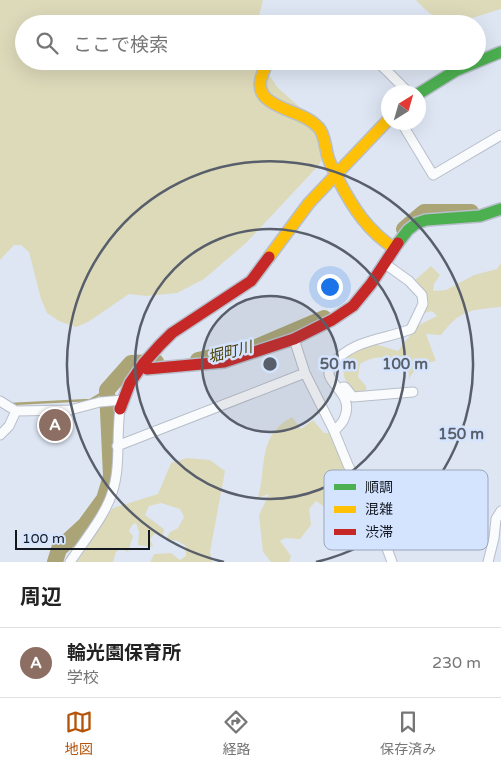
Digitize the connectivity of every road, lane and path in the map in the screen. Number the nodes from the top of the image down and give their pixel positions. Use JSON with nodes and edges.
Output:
{"nodes":[{"id":1,"x":501,"y":52,"type":"edge"},
{"id":2,"x":486,"y":58,"type":"edge"},
{"id":3,"x":262,"y":70,"type":"edge"},
{"id":4,"x":386,"y":70,"type":"edge"},
{"id":5,"x":457,"y":70,"type":"edge"},
{"id":6,"x":401,"y":85,"type":"edge"},
{"id":7,"x":426,"y":89,"type":"edge"},
{"id":8,"x":381,"y":127,"type":"edge"},
{"id":9,"x":406,"y":130,"type":"edge"},
{"id":10,"x":501,"y":135,"type":"edge"},
{"id":11,"x":336,"y":174,"type":"junction"},
{"id":12,"x":501,"y":209,"type":"edge"},
{"id":13,"x":394,"y":248,"type":"junction"},
{"id":14,"x":384,"y":263,"type":"junction"},
{"id":15,"x":294,"y":339,"type":"junction"},
{"id":16,"x":143,"y":364,"type":"junction"},
{"id":17,"x":305,"y":372,"type":"junction"},
{"id":18,"x":338,"y":388,"type":"junction"},
{"id":19,"x":413,"y":392,"type":"dead end"},
{"id":20,"x":0,"y":401,"type":"edge"},
{"id":21,"x":122,"y":405,"type":"junction"},
{"id":22,"x":16,"y":411,"type":"junction"},
{"id":23,"x":334,"y":431,"type":"junction"},
{"id":24,"x":0,"y":435,"type":"edge"},
{"id":25,"x":117,"y":446,"type":"junction"},
{"id":26,"x":351,"y":470,"type":"edge"},
{"id":27,"x":501,"y":511,"type":"edge"},
{"id":28,"x":388,"y":550,"type":"edge"},
{"id":29,"x":70,"y":562,"type":"edge"},
{"id":30,"x":392,"y":562,"type":"edge"},
{"id":31,"x":488,"y":562,"type":"edge"}],
"edges":[{"from":1,"to":2,"type":"street"},
{"from":3,"to":11,"type":"street"},
{"from":4,"to":6,"type":"street"},
{"from":5,"to":7,"type":"street"},
{"from":8,"to":11,"type":"street"},
{"from":9,"to":10,"type":"street"},
{"from":11,"to":13,"type":"street"},
{"from":11,"to":16,"type":"street"},
{"from":12,"to":13,"type":"street"},
{"from":13,"to":14,"type":"street"},
{"from":14,"to":15,"type":"street"},
{"from":14,"to":18,"type":"street"},
{"from":15,"to":16,"type":"street"},
{"from":15,"to":17,"type":"street"},
{"from":16,"to":21,"type":"street"},
{"from":17,"to":23,"type":"street"},
{"from":17,"to":25,"type":"street"},
{"from":18,"to":19,"type":"street"},
{"from":18,"to":23,"type":"street"},
{"from":20,"to":22,"type":"street"},
{"from":21,"to":22,"type":"street"},
{"from":21,"to":25,"type":"street"},
{"from":22,"to":24,"type":"street"},
{"from":23,"to":26,"type":"street"},
{"from":25,"to":29,"type":"street"},
{"from":27,"to":31,"type":"street"},
{"from":28,"to":30,"type":"street"}]}
